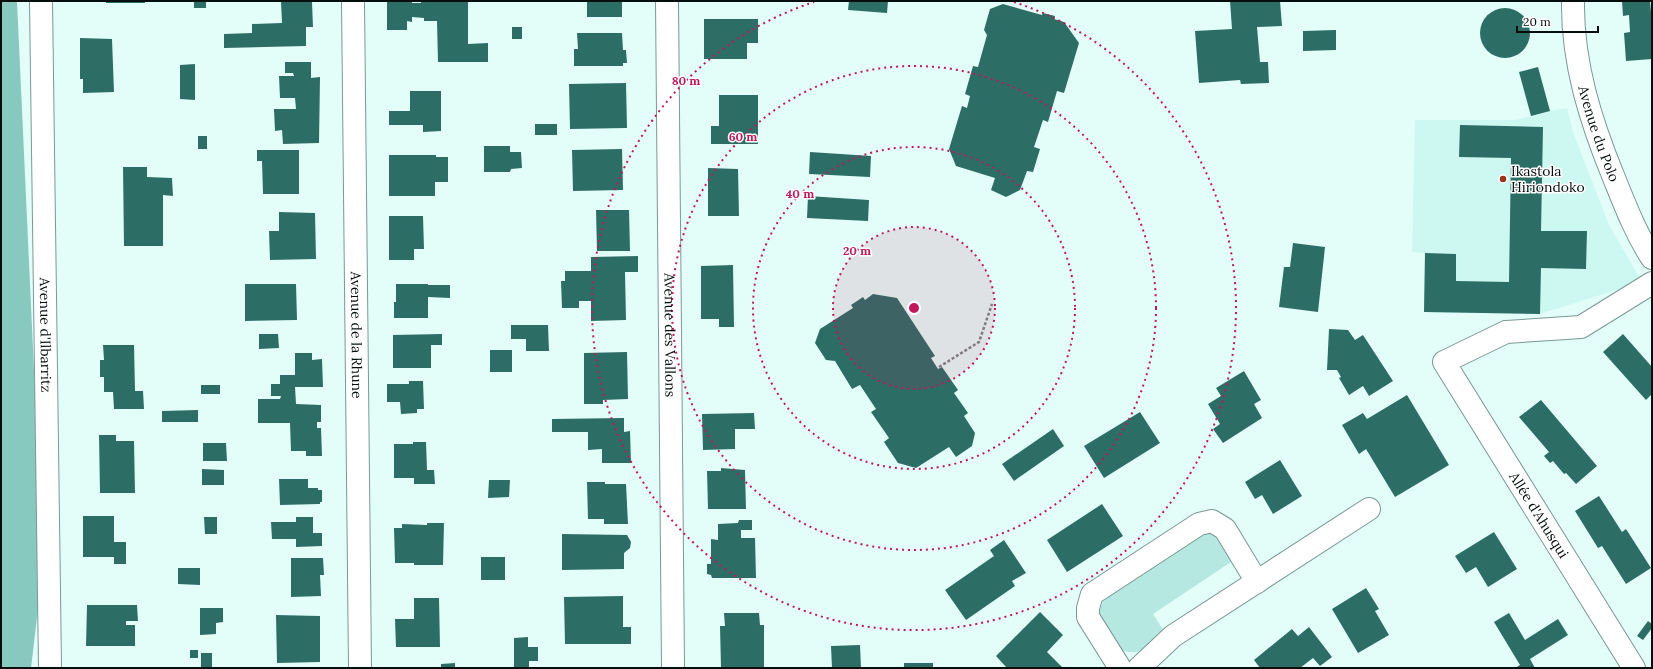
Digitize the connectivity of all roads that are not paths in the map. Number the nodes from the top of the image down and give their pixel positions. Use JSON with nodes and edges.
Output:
{"nodes":[{"id":1,"x":41,"y":1,"type":"edge"},
{"id":2,"x":353,"y":1,"type":"edge"},
{"id":3,"x":667,"y":1,"type":"edge"},
{"id":4,"x":1573,"y":1,"type":"edge"},
{"id":5,"x":1652,"y":258,"type":"edge"},
{"id":6,"x":1652,"y":283,"type":"edge"},
{"id":7,"x":1369,"y":509,"type":"dead end"},
{"id":8,"x":1257,"y":582,"type":"junction"},
{"id":9,"x":50,"y":668,"type":"edge"},
{"id":10,"x":360,"y":668,"type":"edge"},
{"id":11,"x":672,"y":668,"type":"edge"},
{"id":12,"x":1120,"y":668,"type":"edge"},
{"id":13,"x":1139,"y":668,"type":"edge"},
{"id":14,"x":1634,"y":668,"type":"edge"}],
"edges":[{"from":1,"to":9,"type":"street","name":"Avenue d'Ilbarritz"},
{"from":2,"to":10,"type":"street","name":"Avenue de la Rhune"},
{"from":3,"to":11,"type":"street","name":"Avenue des Vallons"},
{"from":4,"to":5,"type":"street","name":"Avenue du Polo"},
{"from":6,"to":14,"type":"street","name":"Allée d'Ahusqui"},
{"from":7,"to":8,"type":"street"},
{"from":8,"to":12,"type":"street"},
{"from":8,"to":13,"type":"street"}]}
